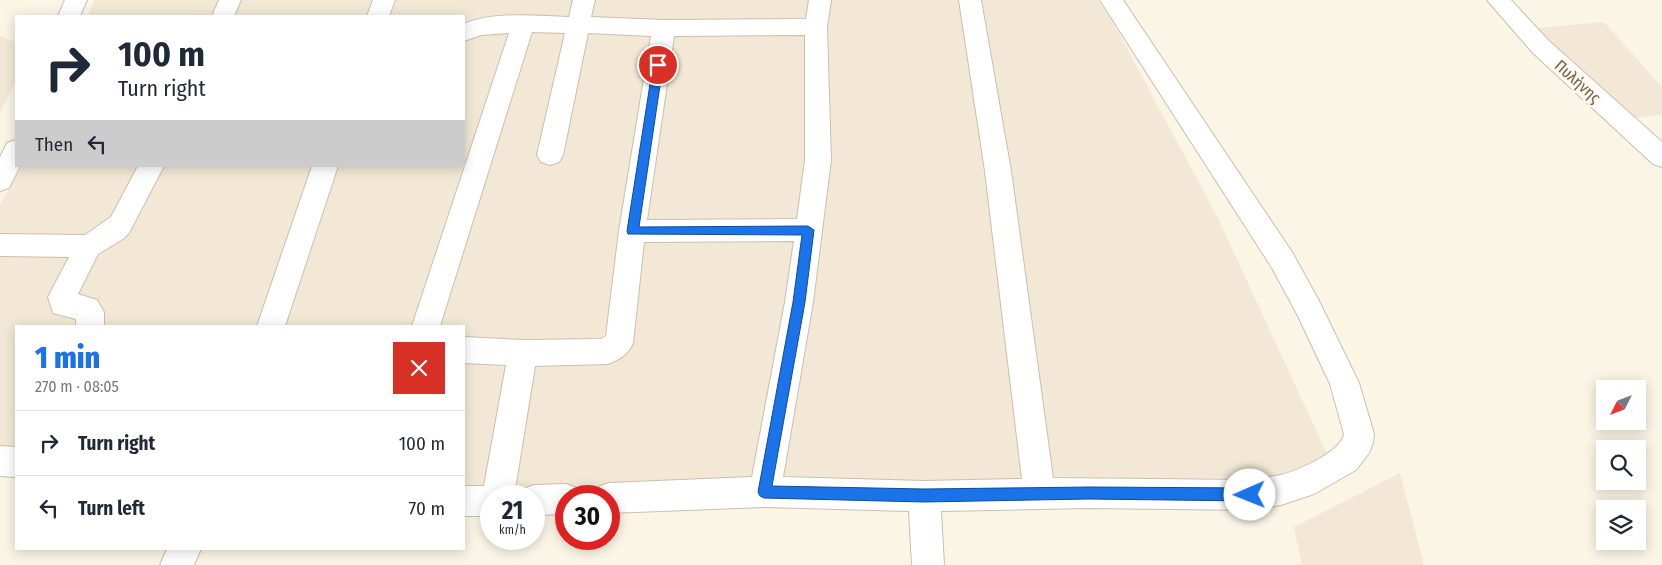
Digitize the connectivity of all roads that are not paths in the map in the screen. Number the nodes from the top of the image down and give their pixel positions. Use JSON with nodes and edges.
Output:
{"nodes":[{"id":1,"x":76,"y":0,"type":"edge"},
{"id":2,"x":230,"y":0,"type":"edge"},
{"id":3,"x":384,"y":0,"type":"edge"},
{"id":4,"x":584,"y":0,"type":"edge"},
{"id":5,"x":820,"y":0,"type":"edge"},
{"id":6,"x":970,"y":0,"type":"edge"},
{"id":7,"x":1111,"y":0,"type":"edge"},
{"id":8,"x":1498,"y":0,"type":"edge"},
{"id":9,"x":69,"y":15,"type":"edge"},
{"id":10,"x":222,"y":15,"type":"edge"},
{"id":11,"x":378,"y":15,"type":"edge"},
{"id":12,"x":523,"y":24,"type":"junction"},
{"id":13,"x":578,"y":25,"type":"junction"},
{"id":14,"x":816,"y":27,"type":"junction"},
{"id":15,"x":664,"y":28,"type":"junction"},
{"id":16,"x":465,"y":32,"type":"edge"},
{"id":17,"x":15,"y":152,"type":"edge"},
{"id":18,"x":550,"y":155,"type":"dead end"},
{"id":19,"x":1662,"y":156,"type":"edge"},
{"id":20,"x":150,"y":167,"type":"edge"},
{"id":21,"x":325,"y":167,"type":"edge"},
{"id":22,"x":0,"y":181,"type":"edge"},
{"id":23,"x":808,"y":230,"type":"junction"},
{"id":24,"x":632,"y":231,"type":"junction"},
{"id":25,"x":0,"y":245,"type":"edge"},
{"id":26,"x":89,"y":246,"type":"junction"},
{"id":27,"x":90,"y":325,"type":"edge"},
{"id":28,"x":271,"y":325,"type":"edge"},
{"id":29,"x":426,"y":325,"type":"edge"},
{"id":30,"x":465,"y":350,"type":"edge"},
{"id":31,"x":523,"y":354,"type":"junction"},
{"id":32,"x":0,"y":461,"type":"edge"},
{"id":33,"x":15,"y":462,"type":"edge"},
{"id":34,"x":500,"y":485,"type":"edge"},
{"id":35,"x":764,"y":492,"type":"junction"},
{"id":36,"x":1039,"y":494,"type":"junction"},
{"id":37,"x":924,"y":496,"type":"junction"},
{"id":38,"x":620,"y":498,"type":"edge"},
{"id":39,"x":465,"y":501,"type":"edge"},
{"id":40,"x":480,"y":502,"type":"edge"},
{"id":41,"x":184,"y":550,"type":"edge"},
{"id":42,"x":176,"y":565,"type":"edge"},
{"id":43,"x":928,"y":565,"type":"edge"}],
"edges":[{"from":1,"to":9,"type":"street"},
{"from":2,"to":10,"type":"street"},
{"from":3,"to":11,"type":"street"},
{"from":4,"to":13,"type":"street"},
{"from":5,"to":14,"type":"street"},
{"from":6,"to":36,"type":"street"},
{"from":7,"to":36,"type":"street"},
{"from":8,"to":19,"type":"street","name":"Πυλήνης"},
{"from":12,"to":13,"type":"street"},
{"from":12,"to":16,"type":"street"},
{"from":12,"to":29,"type":"street"},
{"from":13,"to":15,"type":"street"},
{"from":13,"to":18,"type":"street"},
{"from":14,"to":15,"type":"street"},
{"from":14,"to":23,"type":"street"},
{"from":15,"to":24,"type":"street"},
{"from":17,"to":22,"type":"street"},
{"from":20,"to":26,"type":"street"},
{"from":21,"to":28,"type":"street"},
{"from":23,"to":24,"type":"street"},
{"from":23,"to":35,"type":"street"},
{"from":24,"to":31,"type":"street"},
{"from":25,"to":26,"type":"street"},
{"from":26,"to":27,"type":"street"},
{"from":30,"to":31,"type":"street"},
{"from":31,"to":34,"type":"street"},
{"from":32,"to":33,"type":"street"},
{"from":35,"to":37,"type":"street"},
{"from":35,"to":38,"type":"street"},
{"from":36,"to":37,"type":"street"},
{"from":37,"to":43,"type":"street"},
{"from":39,"to":40,"type":"street"},
{"from":41,"to":42,"type":"street"}]}
